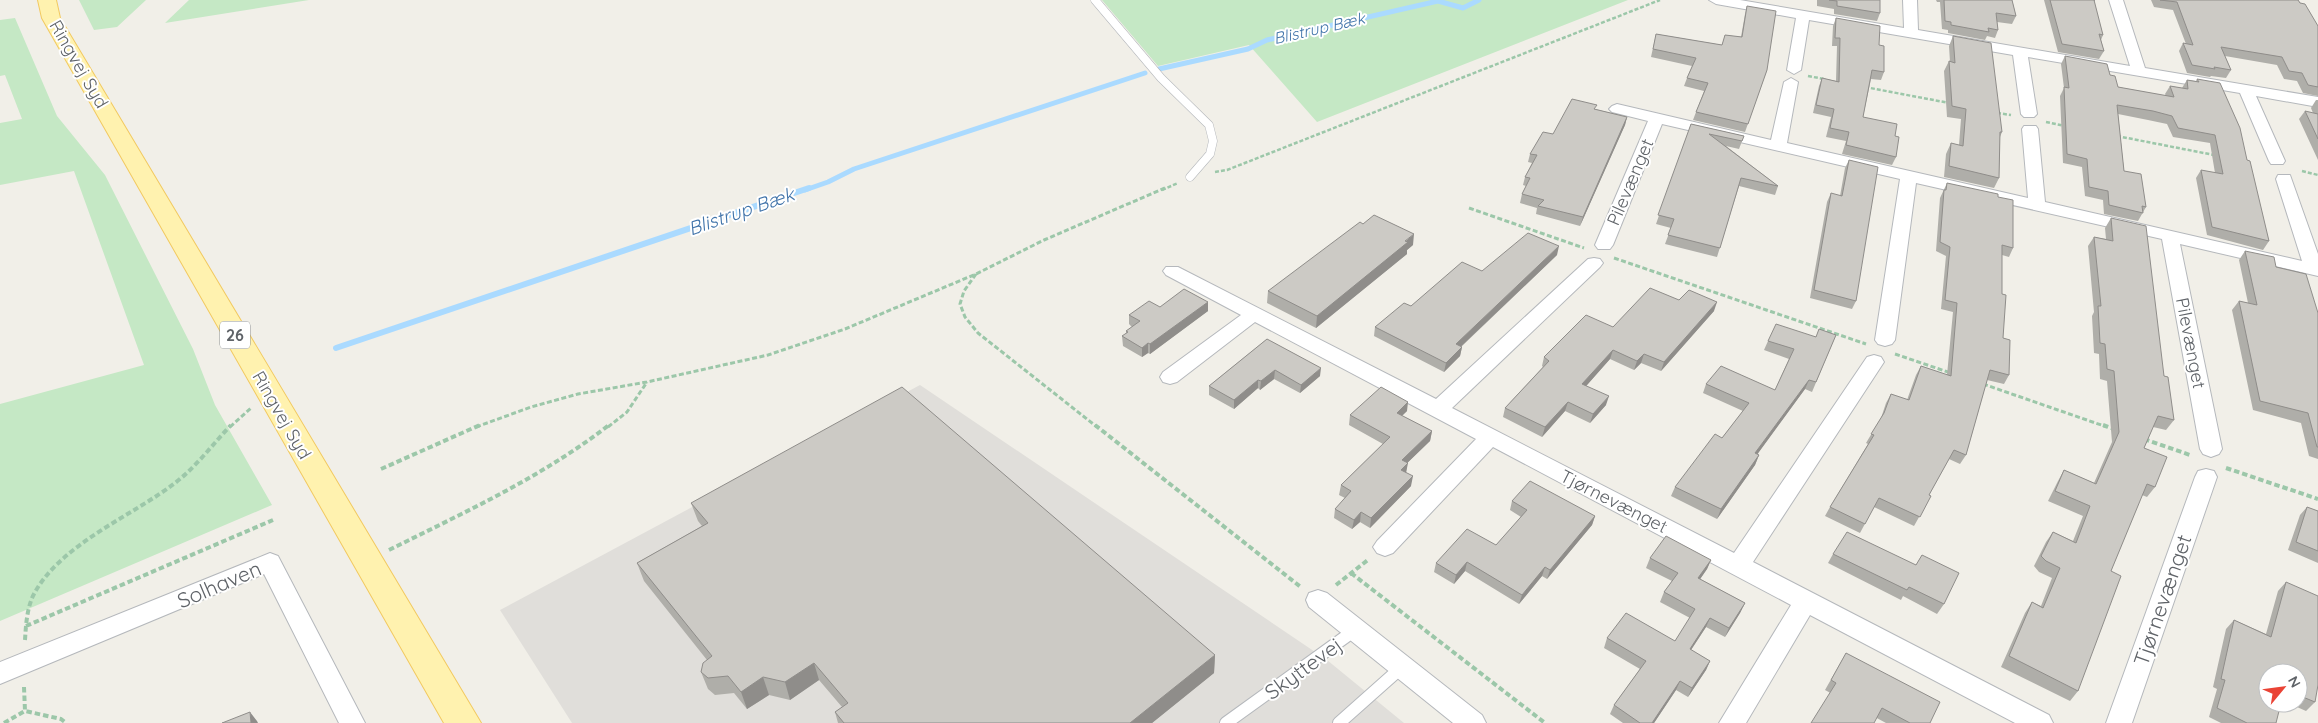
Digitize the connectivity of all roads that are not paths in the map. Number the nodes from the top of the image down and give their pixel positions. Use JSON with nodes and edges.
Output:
{"nodes":[{"id":1,"x":47,"y":0,"type":"edge"},
{"id":2,"x":1095,"y":0,"type":"edge"},
{"id":3,"x":1716,"y":0,"type":"edge"},
{"id":4,"x":1910,"y":0,"type":"edge"},
{"id":5,"x":2116,"y":0,"type":"edge"},
{"id":6,"x":1803,"y":15,"type":"junction"},
{"id":7,"x":1911,"y":32,"type":"junction"},
{"id":8,"x":2020,"y":51,"type":"junction"},
{"id":9,"x":2138,"y":72,"type":"junction"},
{"id":10,"x":2246,"y":90,"type":"junction"},
{"id":11,"x":2318,"y":102,"type":"edge"},
{"id":12,"x":1617,"y":109,"type":"dead end"},
{"id":13,"x":1657,"y":118,"type":"junction"},
{"id":14,"x":1778,"y":146,"type":"junction"},
{"id":15,"x":2277,"y":161,"type":"dead end"},
{"id":16,"x":2292,"y":175,"type":"road end"},
{"id":17,"x":1909,"y":176,"type":"junction"},
{"id":18,"x":1190,"y":177,"type":"road end"},
{"id":19,"x":2037,"y":206,"type":"junction"},
{"id":20,"x":2170,"y":236,"type":"junction"},
{"id":21,"x":1604,"y":245,"type":"dead end"},
{"id":22,"x":1594,"y":263,"type":"dead end"},
{"id":23,"x":2316,"y":270,"type":"edge"},
{"id":24,"x":1172,"y":271,"type":"dead end"},
{"id":25,"x":1254,"y":314,"type":"junction"},
{"id":26,"x":1884,"y":340,"type":"dead end"},
{"id":27,"x":1874,"y":362,"type":"dead end"},
{"id":28,"x":1170,"y":377,"type":"dead end"},
{"id":29,"x":1438,"y":409,"type":"junction"},
{"id":30,"x":1490,"y":437,"type":"junction"},
{"id":31,"x":2211,"y":450,"type":"dead end"},
{"id":32,"x":2206,"y":477,"type":"dead end"},
{"id":33,"x":1385,"y":547,"type":"road end"},
{"id":34,"x":1738,"y":566,"type":"junction"},
{"id":35,"x":1318,"y":600,"type":"road end"},
{"id":36,"x":1806,"y":601,"type":"junction"},
{"id":37,"x":1356,"y":630,"type":"junction"},
{"id":38,"x":1402,"y":667,"type":"junction"},
{"id":39,"x":0,"y":673,"type":"edge"},
{"id":40,"x":352,"y":723,"type":"edge"},
{"id":41,"x":463,"y":723,"type":"edge"},
{"id":42,"x":1226,"y":723,"type":"edge"},
{"id":43,"x":1339,"y":723,"type":"edge"},
{"id":44,"x":1474,"y":723,"type":"edge"},
{"id":45,"x":1732,"y":723,"type":"edge"},
{"id":46,"x":2040,"y":723,"type":"edge"},
{"id":47,"x":2119,"y":723,"type":"edge"}],
"edges":[{"from":1,"to":41,"type":"main road","name":"Ringvej Syd","number":"26"},
{"from":2,"to":18,"type":"lane"},
{"from":3,"to":6,"type":"street"},
{"from":4,"to":7,"type":"street"},
{"from":5,"to":9,"type":"street"},
{"from":6,"to":7,"type":"street"},
{"from":6,"to":14,"type":"street"},
{"from":7,"to":8,"type":"street"},
{"from":8,"to":9,"type":"street"},
{"from":8,"to":19,"type":"street"},
{"from":9,"to":10,"type":"street"},
{"from":10,"to":11,"type":"street"},
{"from":10,"to":15,"type":"street"},
{"from":12,"to":13,"type":"street","name":"Pilevænget"},
{"from":13,"to":14,"type":"street","name":"Pilevænget"},
{"from":13,"to":21,"type":"street","name":"Pilevænget"},
{"from":14,"to":17,"type":"street","name":"Pilevænget"},
{"from":16,"to":23,"type":"street","name":"Pilevænget"},
{"from":17,"to":19,"type":"street","name":"Pilevænget"},
{"from":17,"to":26,"type":"street"},
{"from":19,"to":20,"type":"street","name":"Pilevænget"},
{"from":20,"to":23,"type":"street","name":"Pilevænget"},
{"from":20,"to":31,"type":"street","name":"Pilevænget"},
{"from":22,"to":29,"type":"street"},
{"from":24,"to":25,"type":"street","name":"Tjørnevænget"},
{"from":25,"to":28,"type":"street"},
{"from":25,"to":29,"type":"street","name":"Tjørnevænget"},
{"from":27,"to":34,"type":"street"},
{"from":29,"to":30,"type":"street","name":"Tjørnevænget"},
{"from":30,"to":33,"type":"street"},
{"from":30,"to":34,"type":"street","name":"Tjørnevænget"},
{"from":32,"to":47,"type":"street","name":"Tjørnevænget"},
{"from":34,"to":36,"type":"street","name":"Tjørnevænget"},
{"from":35,"to":37,"type":"street","name":"Skyttevej"},
{"from":36,"to":45,"type":"street"},
{"from":36,"to":46,"type":"street","name":"Tjørnevænget"},
{"from":37,"to":38,"type":"street","name":"Skyttevej"},
{"from":37,"to":42,"type":"lane","name":"Skyttevej"},
{"from":38,"to":43,"type":"lane"},
{"from":38,"to":44,"type":"street","name":"Skyttevej"},
{"from":39,"to":40,"type":"street","name":"Solhaven"}]}
